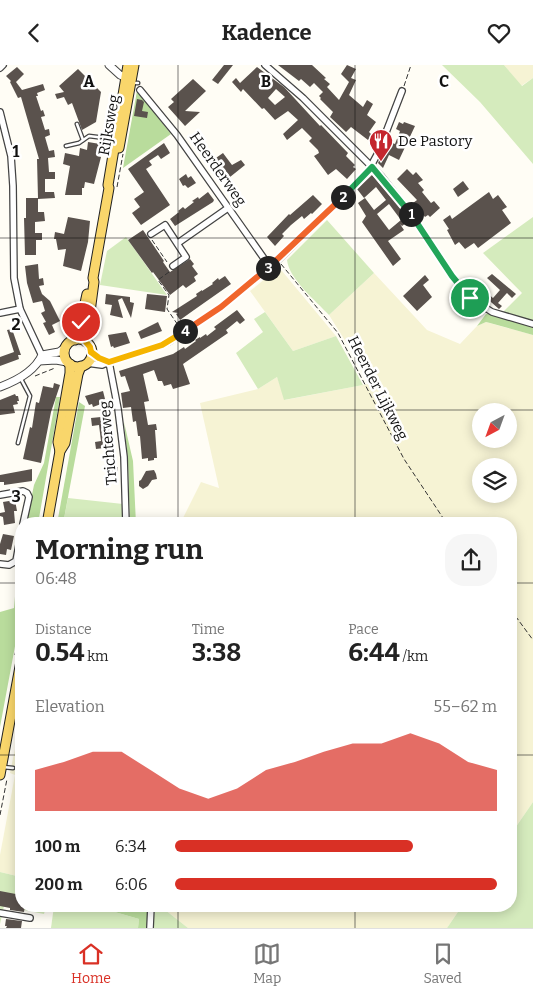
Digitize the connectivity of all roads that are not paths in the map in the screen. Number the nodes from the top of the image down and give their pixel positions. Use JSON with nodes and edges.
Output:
{"nodes":[{"id":1,"x":109,"y":65,"type":"edge"},
{"id":2,"x":128,"y":65,"type":"edge"},
{"id":3,"x":134,"y":65,"type":"edge"},
{"id":4,"x":265,"y":65,"type":"edge"},
{"id":5,"x":133,"y":81,"type":"junction"},
{"id":6,"x":140,"y":90,"type":"dead end"},
{"id":7,"x":402,"y":91,"type":"road end"},
{"id":8,"x":0,"y":112,"type":"edge"},
{"id":9,"x":77,"y":124,"type":"dead end"},
{"id":10,"x":114,"y":139,"type":"junction"},
{"id":11,"x":83,"y":140,"type":"junction"},
{"id":12,"x":66,"y":146,"type":"dead end"},
{"id":13,"x":372,"y":167,"type":"junction"},
{"id":14,"x":109,"y":189,"type":"junction"},
{"id":15,"x":228,"y":208,"type":"junction"},
{"id":16,"x":150,"y":235,"type":"road end"},
{"id":17,"x":178,"y":243,"type":"junction"},
{"id":18,"x":172,"y":267,"type":"road end"},
{"id":19,"x":270,"y":267,"type":"junction"},
{"id":20,"x":20,"y":309,"type":"junction"},
{"id":21,"x":0,"y":313,"type":"edge"},
{"id":22,"x":88,"y":319,"type":"junction"},
{"id":23,"x":533,"y":324,"type":"edge"},
{"id":24,"x":75,"y":340,"type":"junction"},
{"id":25,"x":86,"y":342,"type":"junction"},
{"id":26,"x":65,"y":348,"type":"junction"},
{"id":27,"x":92,"y":352,"type":"junction"},
{"id":28,"x":42,"y":359,"type":"junction"},
{"id":29,"x":109,"y":362,"type":"junction"},
{"id":30,"x":69,"y":363,"type":"junction"},
{"id":31,"x":84,"y":364,"type":"junction"},
{"id":32,"x":21,"y":379,"type":"junction"},
{"id":33,"x":0,"y":387,"type":"edge"},
{"id":34,"x":18,"y":443,"type":"dead end"},
{"id":35,"x":60,"y":451,"type":"junction"},
{"id":36,"x":0,"y":495,"type":"edge"},
{"id":37,"x":25,"y":517,"type":"edge"},
{"id":38,"x":48,"y":517,"type":"edge"},
{"id":39,"x":126,"y":517,"type":"edge"},
{"id":40,"x":15,"y":562,"type":"edge"},
{"id":41,"x":0,"y":564,"type":"edge"},
{"id":42,"x":15,"y":691,"type":"edge"},
{"id":43,"x":2,"y":755,"type":"edge"},
{"id":44,"x":14,"y":768,"type":"dead end"},
{"id":45,"x":1,"y":771,"type":"edge"},
{"id":46,"x":151,"y":912,"type":"edge"},
{"id":47,"x":0,"y":913,"type":"edge"},
{"id":48,"x":30,"y":918,"type":"dead end"},
{"id":49,"x":150,"y":928,"type":"edge"}],
"edges":[{"from":1,"to":5,"type":"street"},
{"from":2,"to":5,"type":"main road","name":"Rijksweg"},
{"from":3,"to":5,"type":"main road","name":"Rijksweg"},
{"from":4,"to":13,"type":"street"},
{"from":5,"to":10,"type":"main road","name":"Rijksweg"},
{"from":5,"to":14,"type":"main road","name":"Rijksweg"},
{"from":6,"to":15,"type":"street","name":"Heerderweg"},
{"from":7,"to":13,"type":"street"},
{"from":8,"to":20,"type":"street"},
{"from":9,"to":11,"type":"lane"},
{"from":10,"to":11,"type":"lane"},
{"from":10,"to":14,"type":"main road","name":"Rijksweg"},
{"from":11,"to":12,"type":"lane"},
{"from":13,"to":19,"type":"street"},
{"from":13,"to":23,"type":"street"},
{"from":14,"to":22,"type":"main road","name":"Rijksweg"},
{"from":15,"to":17,"type":"street"},
{"from":15,"to":19,"type":"street","name":"Heerderweg"},
{"from":16,"to":17,"type":"street"},
{"from":17,"to":18,"type":"street"},
{"from":19,"to":29,"type":"street"},
{"from":20,"to":21,"type":"street"},
{"from":20,"to":28,"type":"street"},
{"from":22,"to":24,"type":"main road","name":"Rijksweg"},
{"from":22,"to":25,"type":"main road","name":"Rijksweg"},
{"from":24,"to":25,"type":"main road"},
{"from":24,"to":26,"type":"main road"},
{"from":25,"to":27,"type":"main road"},
{"from":26,"to":28,"type":"street"},
{"from":26,"to":30,"type":"main road"},
{"from":27,"to":29,"type":"street"},
{"from":27,"to":31,"type":"main road"},
{"from":28,"to":30,"type":"street"},
{"from":28,"to":32,"type":"street"},
{"from":29,"to":31,"type":"street"},
{"from":29,"to":39,"type":"street","name":"Trichterweg"},
{"from":30,"to":31,"type":"main road"},
{"from":30,"to":35,"type":"main road"},
{"from":31,"to":35,"type":"main road"},
{"from":32,"to":33,"type":"street"},
{"from":32,"to":34,"type":"lane"},
{"from":35,"to":38,"type":"main road"},
{"from":36,"to":37,"type":"street"},
{"from":40,"to":41,"type":"street"},
{"from":42,"to":43,"type":"main road"},
{"from":43,"to":45,"type":"main road"},
{"from":44,"to":45,"type":"lane"},
{"from":46,"to":49,"type":"street"},
{"from":47,"to":48,"type":"street"}]}
